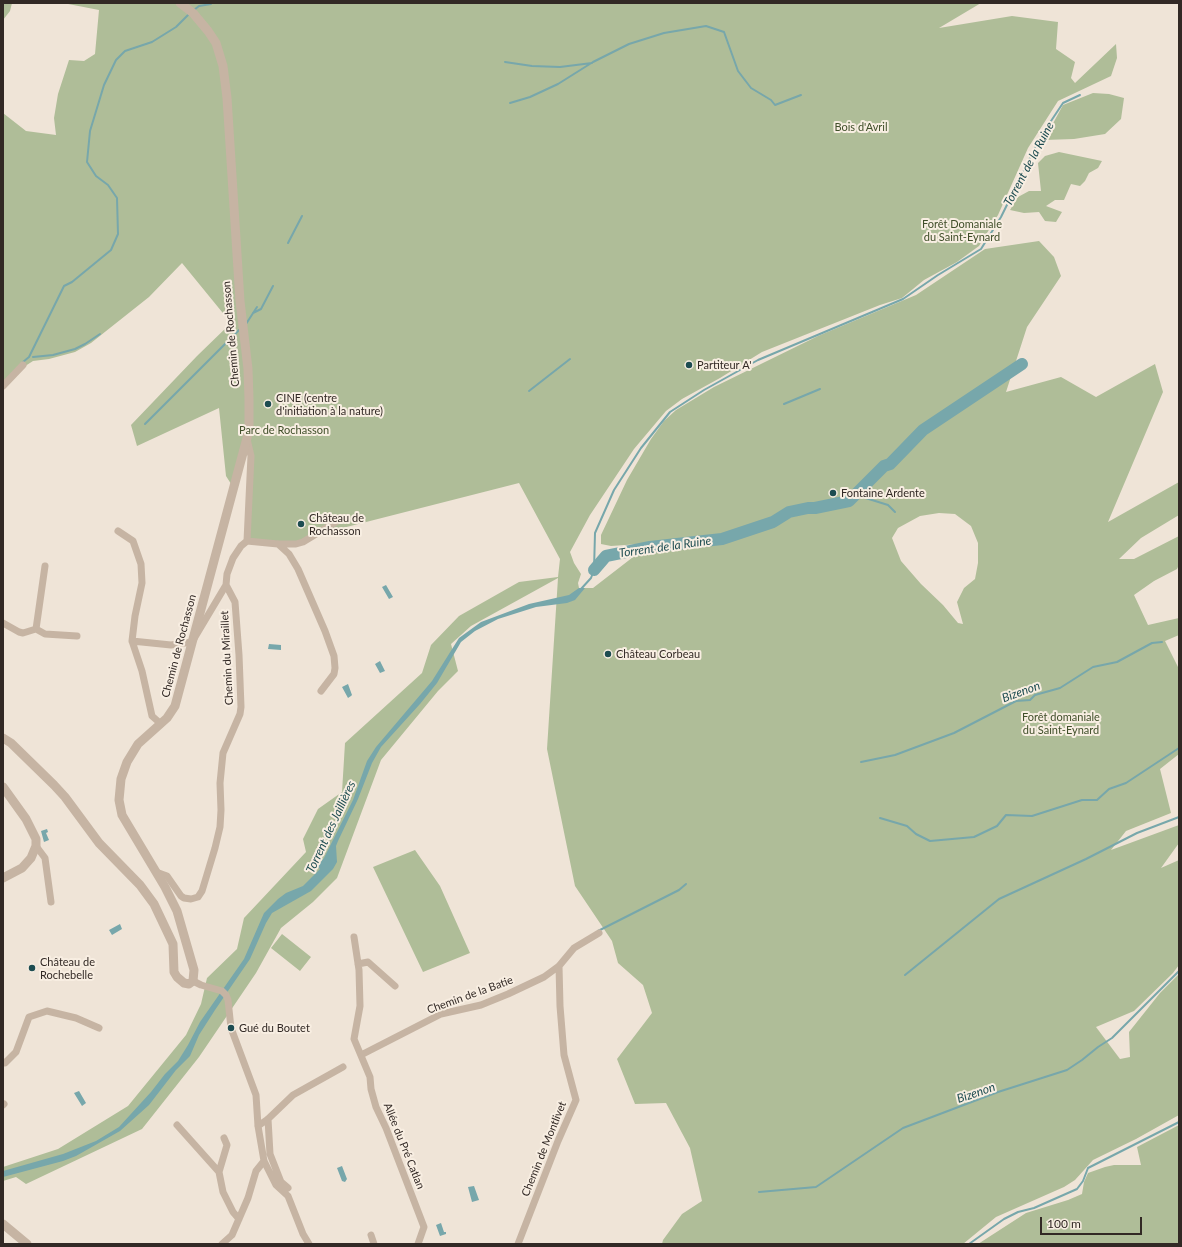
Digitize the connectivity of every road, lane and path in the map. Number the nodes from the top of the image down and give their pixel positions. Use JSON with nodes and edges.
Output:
{"nodes":[{"id":1,"x":180,"y":3,"type":"edge"},
{"id":2,"x":23,"y":365,"type":"dead end"},
{"id":3,"x":3,"y":386,"type":"edge"},
{"id":4,"x":247,"y":438,"type":"junction"},
{"id":5,"x":339,"y":520,"type":"dead end"},
{"id":6,"x":118,"y":531,"type":"dead end"},
{"id":7,"x":247,"y":541,"type":"junction"},
{"id":8,"x":278,"y":544,"type":"junction"},
{"id":9,"x":45,"y":566,"type":"dead end"},
{"id":10,"x":226,"y":585,"type":"junction"},
{"id":11,"x":3,"y":623,"type":"edge"},
{"id":12,"x":36,"y":629,"type":"junction"},
{"id":13,"x":77,"y":636,"type":"dead end"},
{"id":14,"x":132,"y":641,"type":"junction"},
{"id":15,"x":192,"y":642,"type":"junction"},
{"id":16,"x":321,"y":691,"type":"dead end"},
{"id":17,"x":161,"y":724,"type":"junction"},
{"id":18,"x":3,"y":738,"type":"edge"},
{"id":19,"x":3,"y":787,"type":"edge"},
{"id":20,"x":36,"y":846,"type":"junction"},
{"id":21,"x":156,"y":872,"type":"junction"},
{"id":22,"x":3,"y":878,"type":"edge"},
{"id":23,"x":51,"y":902,"type":"dead end"},
{"id":24,"x":599,"y":932,"type":"dead end"},
{"id":25,"x":354,"y":936,"type":"dead end"},
{"id":26,"x":358,"y":964,"type":"junction"},
{"id":27,"x":559,"y":966,"type":"junction"},
{"id":28,"x":193,"y":981,"type":"junction"},
{"id":29,"x":395,"y":986,"type":"dead end"},
{"id":30,"x":99,"y":1028,"type":"dead end"},
{"id":31,"x":361,"y":1056,"type":"junction"},
{"id":32,"x":3,"y":1062,"type":"edge"},
{"id":33,"x":343,"y":1067,"type":"dead end"},
{"id":34,"x":268,"y":1119,"type":"junction"},
{"id":35,"x":177,"y":1125,"type":"dead end"},
{"id":36,"x":258,"y":1126,"type":"junction"},
{"id":37,"x":224,"y":1138,"type":"dead end"},
{"id":38,"x":264,"y":1161,"type":"junction"},
{"id":39,"x":219,"y":1172,"type":"junction"},
{"id":40,"x":288,"y":1188,"type":"dead end"},
{"id":41,"x":239,"y":1219,"type":"junction"},
{"id":42,"x":3,"y":1224,"type":"edge"},
{"id":43,"x":371,"y":1235,"type":"dead end"},
{"id":44,"x":26,"y":1244,"type":"edge"},
{"id":45,"x":222,"y":1244,"type":"edge"},
{"id":46,"x":309,"y":1244,"type":"edge"},
{"id":47,"x":374,"y":1244,"type":"edge"},
{"id":48,"x":418,"y":1244,"type":"edge"},
{"id":49,"x":518,"y":1244,"type":"edge"}],
"edges":[{"from":1,"to":4,"type":"street","name":"Chemin de Rochasson"},
{"from":2,"to":3,"type":"street"},
{"from":4,"to":7,"type":"street"},
{"from":4,"to":15,"type":"street","name":"Chemin de Rochasson"},
{"from":5,"to":8,"type":"street"},
{"from":6,"to":14,"type":"street"},
{"from":7,"to":8,"type":"street"},
{"from":7,"to":10,"type":"street"},
{"from":8,"to":16,"type":"street"},
{"from":9,"to":12,"type":"street"},
{"from":10,"to":15,"type":"street"},
{"from":10,"to":21,"type":"street","name":"Chemin du Miraillet"},
{"from":11,"to":12,"type":"street"},
{"from":12,"to":13,"type":"street"},
{"from":14,"to":15,"type":"street"},
{"from":14,"to":17,"type":"street"},
{"from":15,"to":17,"type":"street","name":"Chemin de Rochasson"},
{"from":17,"to":21,"type":"street","name":"Chemin de Rochasson"},
{"from":18,"to":28,"type":"street"},
{"from":19,"to":20,"type":"street"},
{"from":20,"to":22,"type":"street"},
{"from":20,"to":23,"type":"street"},
{"from":21,"to":28,"type":"street","name":"Chemin de Rochasson"},
{"from":24,"to":27,"type":"street","name":"Chemin de la Batie"},
{"from":25,"to":26,"type":"street","name":"Allée du Pré Catlan"},
{"from":26,"to":29,"type":"street"},
{"from":26,"to":31,"type":"street","name":"Allée du Pré Catlan"},
{"from":27,"to":31,"type":"street","name":"Chemin de la Batie"},
{"from":27,"to":49,"type":"street","name":"Chemin de Montlivet"},
{"from":28,"to":36,"type":"street"},
{"from":30,"to":32,"type":"street"},
{"from":31,"to":48,"type":"street","name":"Allée du Pré Catlan"},
{"from":33,"to":34,"type":"street"},
{"from":34,"to":36,"type":"street"},
{"from":34,"to":40,"type":"street"},
{"from":35,"to":39,"type":"street"},
{"from":36,"to":38,"type":"street"},
{"from":37,"to":39,"type":"street"},
{"from":38,"to":41,"type":"street"},
{"from":38,"to":46,"type":"street"},
{"from":39,"to":41,"type":"street"},
{"from":41,"to":45,"type":"street"},
{"from":42,"to":44,"type":"street"},
{"from":43,"to":47,"type":"street"}]}
